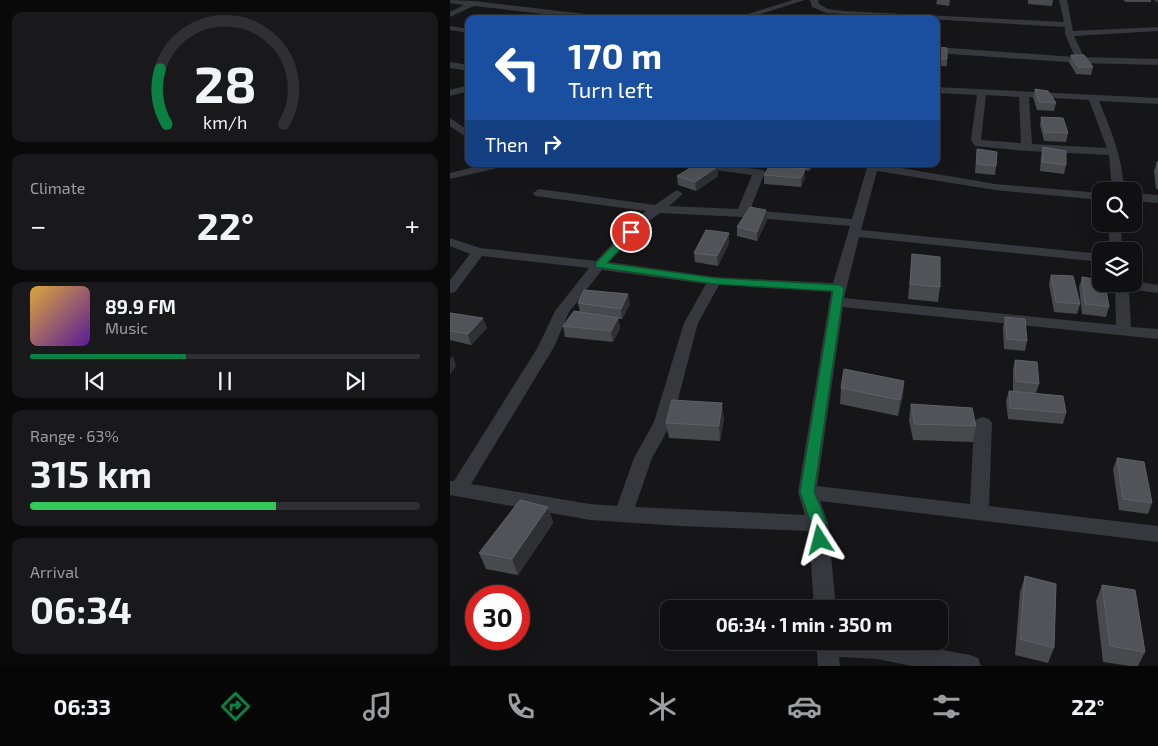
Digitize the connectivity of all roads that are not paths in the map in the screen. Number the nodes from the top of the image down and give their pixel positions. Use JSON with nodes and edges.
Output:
{"nodes":[{"id":1,"x":801,"y":0,"type":"edge"},
{"id":2,"x":814,"y":0,"type":"edge"},
{"id":3,"x":1054,"y":0,"type":"edge"},
{"id":4,"x":1063,"y":0,"type":"edge"},
{"id":5,"x":450,"y":1,"type":"edge"},
{"id":6,"x":476,"y":2,"type":"edge"},
{"id":7,"x":450,"y":15,"type":"edge"},
{"id":8,"x":579,"y":15,"type":"edge"},
{"id":9,"x":749,"y":15,"type":"edge"},
{"id":10,"x":873,"y":15,"type":"edge"},
{"id":11,"x":940,"y":20,"type":"edge"},
{"id":12,"x":450,"y":28,"type":"edge"},
{"id":13,"x":1069,"y":29,"type":"junction"},
{"id":14,"x":1158,"y":29,"type":"edge"},
{"id":15,"x":465,"y":30,"type":"edge"},
{"id":16,"x":940,"y":50,"type":"edge"},
{"id":17,"x":1081,"y":60,"type":"junction"},
{"id":18,"x":1158,"y":62,"type":"edge"},
{"id":19,"x":450,"y":65,"type":"edge"},
{"id":20,"x":465,"y":67,"type":"edge"},
{"id":21,"x":465,"y":89,"type":"edge"},
{"id":22,"x":940,"y":90,"type":"edge"},
{"id":23,"x":982,"y":92,"type":"junction"},
{"id":24,"x":450,"y":93,"type":"edge"},
{"id":25,"x":1024,"y":95,"type":"junction"},
{"id":26,"x":1093,"y":98,"type":"junction"},
{"id":27,"x":1158,"y":101,"type":"edge"},
{"id":28,"x":450,"y":121,"type":"edge"},
{"id":29,"x":465,"y":133,"type":"edge"},
{"id":30,"x":1027,"y":148,"type":"junction"},
{"id":31,"x":1112,"y":152,"type":"junction"},
{"id":32,"x":486,"y":167,"type":"edge"},
{"id":33,"x":744,"y":167,"type":"edge"},
{"id":34,"x":871,"y":167,"type":"edge"},
{"id":35,"x":883,"y":167,"type":"edge"},
{"id":36,"x":761,"y":168,"type":"edge"},
{"id":37,"x":450,"y":176,"type":"edge"},
{"id":38,"x":1119,"y":182,"type":"edge"},
{"id":39,"x":539,"y":193,"type":"dead end"},
{"id":40,"x":677,"y":194,"type":"dead end"},
{"id":41,"x":1092,"y":195,"type":"edge"},
{"id":42,"x":1142,"y":198,"type":"edge"},
{"id":43,"x":1158,"y":199,"type":"edge"},
{"id":44,"x":657,"y":209,"type":"junction"},
{"id":45,"x":743,"y":213,"type":"junction"},
{"id":46,"x":855,"y":228,"type":"junction"},
{"id":47,"x":450,"y":242,"type":"edge"},
{"id":48,"x":478,"y":252,"type":"junction"},
{"id":49,"x":1092,"y":257,"type":"edge"},
{"id":50,"x":599,"y":265,"type":"junction"},
{"id":51,"x":715,"y":281,"type":"junction"},
{"id":52,"x":1142,"y":287,"type":"edge"},
{"id":53,"x":450,"y":288,"type":"edge"},
{"id":54,"x":1158,"y":289,"type":"edge"},
{"id":55,"x":1122,"y":292,"type":"edge"},
{"id":56,"x":838,"y":295,"type":"junction"},
{"id":57,"x":1124,"y":331,"type":"junction"},
{"id":58,"x":1158,"y":334,"type":"edge"},
{"id":59,"x":983,"y":423,"type":"dead end"},
{"id":60,"x":455,"y":489,"type":"edge"},
{"id":61,"x":807,"y":492,"type":"junction"},
{"id":62,"x":980,"y":513,"type":"junction"},
{"id":63,"x":623,"y":515,"type":"junction"},
{"id":64,"x":818,"y":523,"type":"junction"},
{"id":65,"x":1158,"y":534,"type":"edge"},
{"id":66,"x":824,"y":600,"type":"edge"},
{"id":67,"x":828,"y":651,"type":"edge"},
{"id":68,"x":970,"y":666,"type":"edge"}],
"edges":[{"from":1,"to":9,"type":"street"},
{"from":2,"to":10,"type":"street"},
{"from":3,"to":4,"type":"street"},
{"from":4,"to":13,"type":"street"},
{"from":5,"to":6,"type":"street"},
{"from":6,"to":7,"type":"street"},
{"from":6,"to":8,"type":"street"},
{"from":11,"to":13,"type":"street"},
{"from":12,"to":15,"type":"street"},
{"from":13,"to":14,"type":"street"},
{"from":13,"to":17,"type":"street"},
{"from":16,"to":17,"type":"street"},
{"from":17,"to":18,"type":"street"},
{"from":19,"to":20,"type":"street"},
{"from":21,"to":24,"type":"street"},
{"from":22,"to":23,"type":"street"},
{"from":23,"to":25,"type":"street"},
{"from":23,"to":30,"type":"street"},
{"from":25,"to":26,"type":"street"},
{"from":25,"to":30,"type":"street"},
{"from":26,"to":27,"type":"street"},
{"from":26,"to":31,"type":"street"},
{"from":28,"to":29,"type":"street"},
{"from":30,"to":31,"type":"street"},
{"from":31,"to":38,"type":"street"},
{"from":32,"to":37,"type":"street"},
{"from":33,"to":36,"type":"street"},
{"from":34,"to":46,"type":"street"},
{"from":35,"to":41,"type":"street"},
{"from":36,"to":45,"type":"street"},
{"from":39,"to":44,"type":"street"},
{"from":40,"to":44,"type":"street"},
{"from":42,"to":43,"type":"street"},
{"from":44,"to":45,"type":"street"},
{"from":44,"to":50,"type":"street"},
{"from":45,"to":46,"type":"street"},
{"from":46,"to":49,"type":"street"},
{"from":46,"to":56,"type":"street"},
{"from":47,"to":48,"type":"street"},
{"from":48,"to":50,"type":"street"},
{"from":48,"to":53,"type":"street"},
{"from":50,"to":51,"type":"street"},
{"from":50,"to":60,"type":"street"},
{"from":51,"to":56,"type":"street"},
{"from":51,"to":63,"type":"street"},
{"from":52,"to":54,"type":"street"},
{"from":55,"to":57,"type":"street"},
{"from":56,"to":57,"type":"street"},
{"from":56,"to":61,"type":"street"},
{"from":57,"to":58,"type":"street"},
{"from":59,"to":62,"type":"street"},
{"from":60,"to":63,"type":"street"},
{"from":61,"to":62,"type":"street"},
{"from":61,"to":64,"type":"street"},
{"from":62,"to":65,"type":"street"},
{"from":63,"to":64,"type":"street"},
{"from":64,"to":66,"type":"street"},
{"from":67,"to":68,"type":"street"}]}
